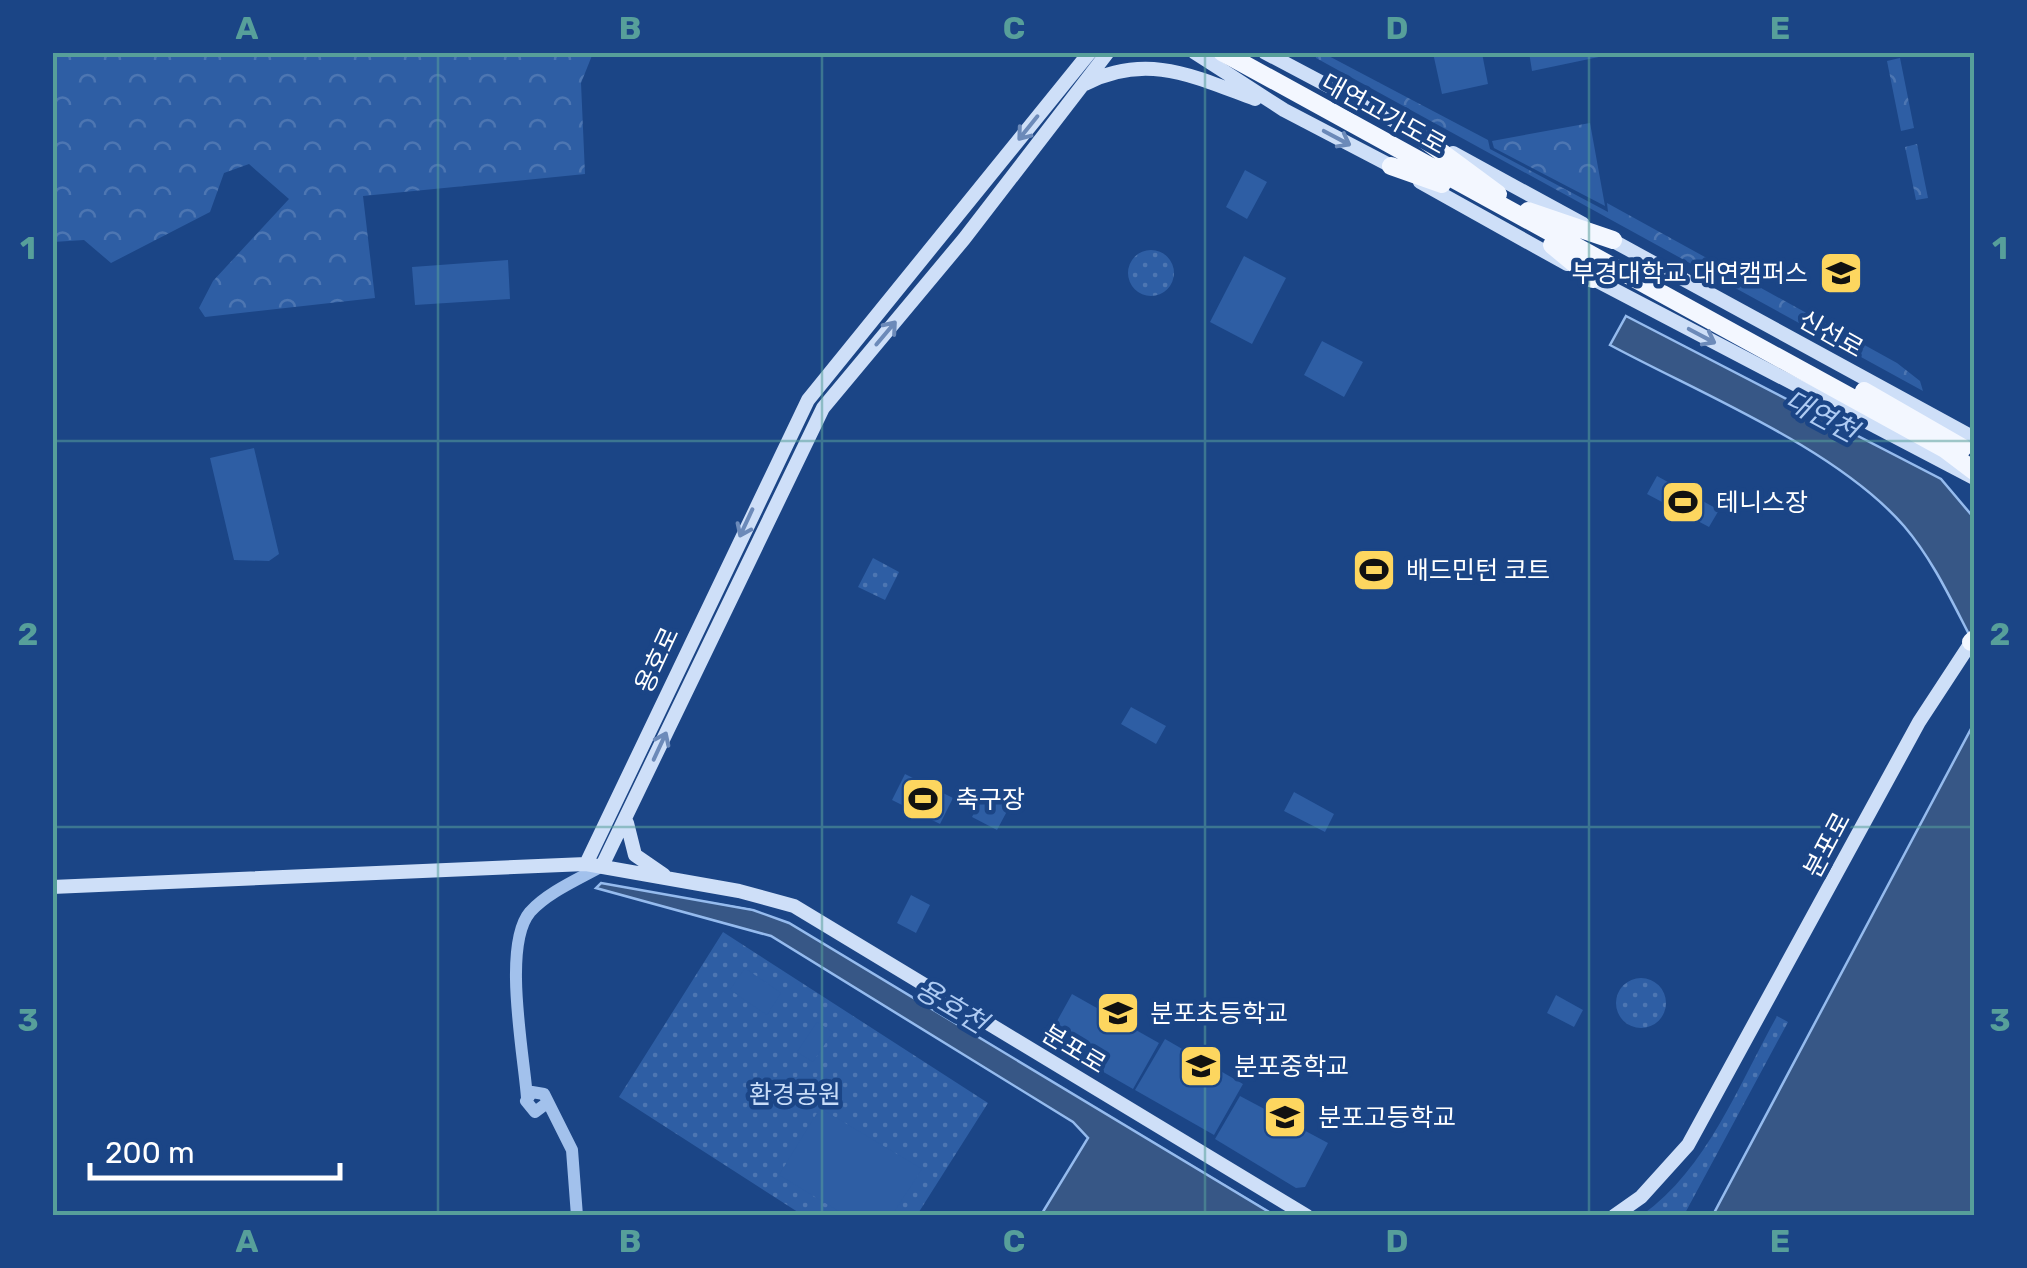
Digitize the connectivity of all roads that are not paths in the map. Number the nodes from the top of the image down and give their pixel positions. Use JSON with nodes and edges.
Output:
{"nodes":[{"id":1,"x":1088,"y":52,"type":"edge"},
{"id":2,"x":1108,"y":52,"type":"edge"},
{"id":3,"x":1194,"y":52,"type":"edge"},
{"id":4,"x":1222,"y":52,"type":"edge"},
{"id":5,"x":1242,"y":52,"type":"edge"},
{"id":6,"x":1264,"y":52,"type":"edge"},
{"id":7,"x":1076,"y":80,"type":"junction"},
{"id":8,"x":1284,"y":110,"type":"junction"},
{"id":9,"x":1400,"y":146,"type":"junction"},
{"id":10,"x":1483,"y":192,"type":"junction"},
{"id":11,"x":970,"y":205,"type":"junction"},
{"id":12,"x":1525,"y":216,"type":"junction"},
{"id":13,"x":964,"y":238,"type":"junction"},
{"id":14,"x":1613,"y":240,"type":"junction"},
{"id":15,"x":928,"y":255,"type":"junction"},
{"id":16,"x":1594,"y":279,"type":"junction"},
{"id":17,"x":926,"y":285,"type":"junction"},
{"id":18,"x":1849,"y":390,"type":"junction"},
{"id":19,"x":1974,"y":438,"type":"edge"},
{"id":20,"x":1974,"y":457,"type":"edge"},
{"id":21,"x":1935,"y":458,"type":"junction"},
{"id":22,"x":1974,"y":470,"type":"edge"},
{"id":23,"x":1974,"y":478,"type":"edge"},
{"id":24,"x":1974,"y":489,"type":"edge"},
{"id":25,"x":1973,"y":639,"type":"edge"},
{"id":26,"x":635,"y":760,"type":"junction"},
{"id":27,"x":631,"y":809,"type":"junction"},
{"id":28,"x":586,"y":864,"type":"junction"},
{"id":29,"x":602,"y":866,"type":"junction"},
{"id":30,"x":669,"y":878,"type":"junction"},
{"id":31,"x":52,"y":888,"type":"edge"},
{"id":32,"x":565,"y":888,"type":"junction"},
{"id":33,"x":577,"y":1216,"type":"edge"},
{"id":34,"x":1307,"y":1216,"type":"edge"},
{"id":35,"x":1614,"y":1216,"type":"edge"}],
"edges":[{"from":1,"to":7,"type":"main road","name":"용호로"},
{"from":2,"to":7,"type":"main road","name":"용호로"},
{"from":3,"to":8,"type":"main road"},
{"from":4,"to":9,"type":"highway","name":"대연고가도로"},
{"from":5,"to":9,"type":"highway","name":"대연고가도로"},
{"from":6,"to":9,"type":"main road"},
{"from":7,"to":8,"type":"main road"},
{"from":7,"to":11,"type":"main road","name":"용호로","one_way":true},
{"from":7,"to":13,"type":"main road","name":"용호로"},
{"from":8,"to":9,"type":"main road","one_way":true},
{"from":9,"to":10,"type":"highway"},
{"from":9,"to":10,"type":"highway"},
{"from":9,"to":14,"type":"main road","name":"신선로"},
{"from":9,"to":16,"type":"main road"},
{"from":10,"to":12,"type":"highway"},
{"from":11,"to":13,"type":"main road"},
{"from":11,"to":15,"type":"main road","name":"용호로"},
{"from":12,"to":14,"type":"highway"},
{"from":12,"to":16,"type":"highway"},
{"from":12,"to":18,"type":"highway"},
{"from":13,"to":17,"type":"main road","name":"용호로"},
{"from":14,"to":19,"type":"main road","name":"신선로"},
{"from":15,"to":17,"type":"main road"},
{"from":15,"to":26,"type":"main road","name":"용호로","one_way":true},
{"from":16,"to":21,"type":"main road","one_way":true},
{"from":27,"to":17,"type":"main road","name":"용호로","one_way":true},
{"from":18,"to":20,"type":"highway"},
{"from":18,"to":22,"type":"highway"},
{"from":21,"to":23,"type":"main road"},
{"from":21,"to":24,"type":"main road"},
{"from":25,"to":35,"type":"main road","name":"분포로"},
{"from":26,"to":27,"type":"main road"},
{"from":26,"to":28,"type":"main road","name":"용호로"},
{"from":27,"to":29,"type":"main road","name":"용호로"},
{"from":27,"to":30,"type":"main road"},
{"from":28,"to":29,"type":"main road","name":"분포로"},
{"from":28,"to":31,"type":"main road"},
{"from":28,"to":32,"type":"street"},
{"from":29,"to":30,"type":"main road","name":"분포로"},
{"from":29,"to":32,"type":"street"},
{"from":30,"to":34,"type":"main road","name":"분포로"},
{"from":32,"to":33,"type":"street"}]}
